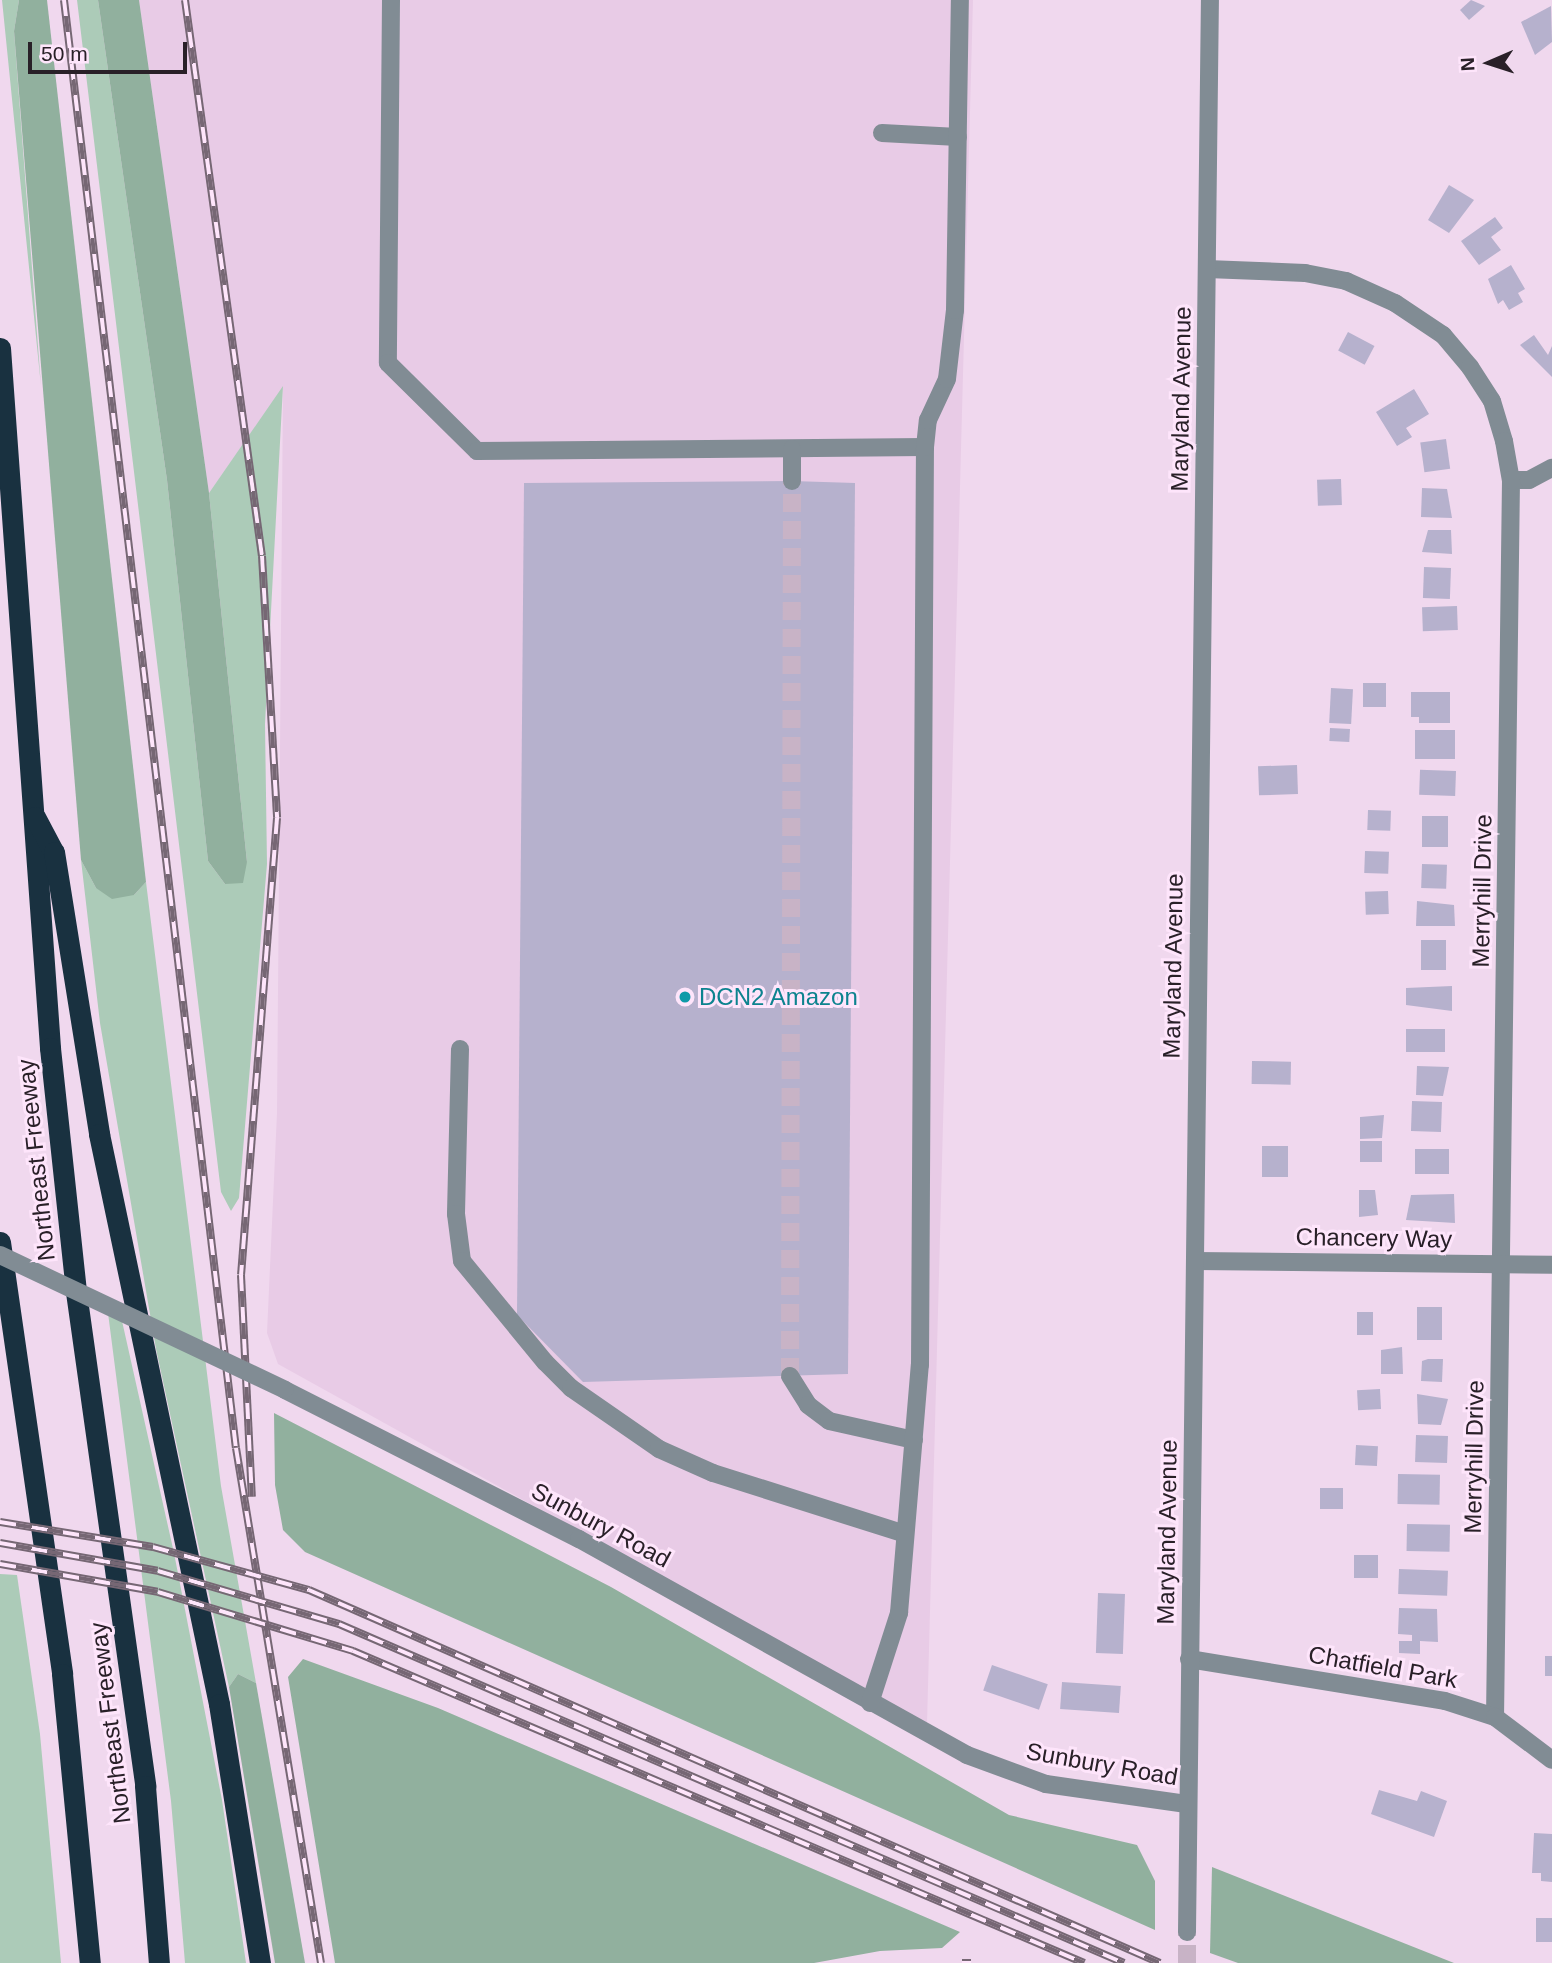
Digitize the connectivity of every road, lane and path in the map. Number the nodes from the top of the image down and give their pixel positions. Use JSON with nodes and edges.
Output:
{"nodes":[{"id":1,"x":391,"y":0,"type":"edge"},
{"id":2,"x":960,"y":0,"type":"edge"},
{"id":3,"x":1210,"y":0,"type":"edge"},
{"id":4,"x":882,"y":134,"type":"dead end"},
{"id":5,"x":958,"y":137,"type":"junction"},
{"id":6,"x":1207,"y":269,"type":"junction"},
{"id":7,"x":0,"y":348,"type":"edge"},
{"id":8,"x":925,"y":447,"type":"junction"},
{"id":9,"x":792,"y":449,"type":"junction"},
{"id":10,"x":1552,"y":468,"type":"edge"},
{"id":11,"x":1511,"y":480,"type":"junction"},
{"id":12,"x":792,"y":481,"type":"tunnel mouth"},
{"id":13,"x":30,"y":807,"type":"junction"},
{"id":14,"x":460,"y":1049,"type":"dead end"},
{"id":15,"x":0,"y":1242,"type":"edge"},
{"id":16,"x":0,"y":1255,"type":"edge"},
{"id":17,"x":1195,"y":1261,"type":"junction"},
{"id":18,"x":1502,"y":1265,"type":"junction"},
{"id":19,"x":1552,"y":1265,"type":"edge"},
{"id":20,"x":790,"y":1376,"type":"tunnel mouth"},
{"id":21,"x":914,"y":1440,"type":"junction"},
{"id":22,"x":905,"y":1534,"type":"junction"},
{"id":23,"x":1189,"y":1659,"type":"junction"},
{"id":24,"x":870,"y":1703,"type":"junction"},
{"id":25,"x":1495,"y":1717,"type":"junction"},
{"id":26,"x":1552,"y":1760,"type":"edge"},
{"id":27,"x":1187,"y":1804,"type":"junction"},
{"id":28,"x":1187,"y":1932,"type":"tunnel mouth"},
{"id":29,"x":90,"y":1963,"type":"edge"},
{"id":30,"x":159,"y":1963,"type":"edge"},
{"id":31,"x":260,"y":1963,"type":"edge"}],
"edges":[{"from":1,"to":9,"type":"street"},
{"from":2,"to":5,"type":"street"},
{"from":3,"to":6,"type":"street","name":"Maryland Avenue"},
{"from":4,"to":5,"type":"street"},
{"from":5,"to":8,"type":"street"},
{"from":6,"to":11,"type":"street","name":"Merryhill Drive"},
{"from":6,"to":17,"type":"street","name":"Maryland Avenue"},
{"from":7,"to":13,"type":"highway","name":"Northeast Freeway"},
{"from":8,"to":9,"type":"street"},
{"from":8,"to":21,"type":"street"},
{"from":9,"to":12,"type":"street"},
{"from":10,"to":11,"type":"street"},
{"from":11,"to":18,"type":"street","name":"Merryhill Drive"},
{"from":13,"to":30,"type":"highway","name":"Northeast Freeway"},
{"from":13,"to":31,"type":"highway"},
{"from":14,"to":22,"type":"street"},
{"from":15,"to":29,"type":"highway","name":"Northeast Freeway"},
{"from":16,"to":24,"type":"street","name":"Sunbury Road","bridge":true},
{"from":17,"to":18,"type":"street","name":"Chancery Way"},
{"from":17,"to":23,"type":"street","name":"Maryland Avenue"},
{"from":18,"to":19,"type":"street","name":"Chancery Way"},
{"from":18,"to":25,"type":"street","name":"Merryhill Drive"},
{"from":20,"to":21,"type":"street"},
{"from":21,"to":22,"type":"street"},
{"from":22,"to":24,"type":"street"},
{"from":23,"to":25,"type":"street","name":"Chatfield Park"},
{"from":23,"to":27,"type":"street","name":"Maryland Avenue"},
{"from":24,"to":27,"type":"street","name":"Sunbury Road"},
{"from":25,"to":26,"type":"street","name":"Chatfield Park"},
{"from":27,"to":28,"type":"street","name":"Maryland Avenue"}]}
